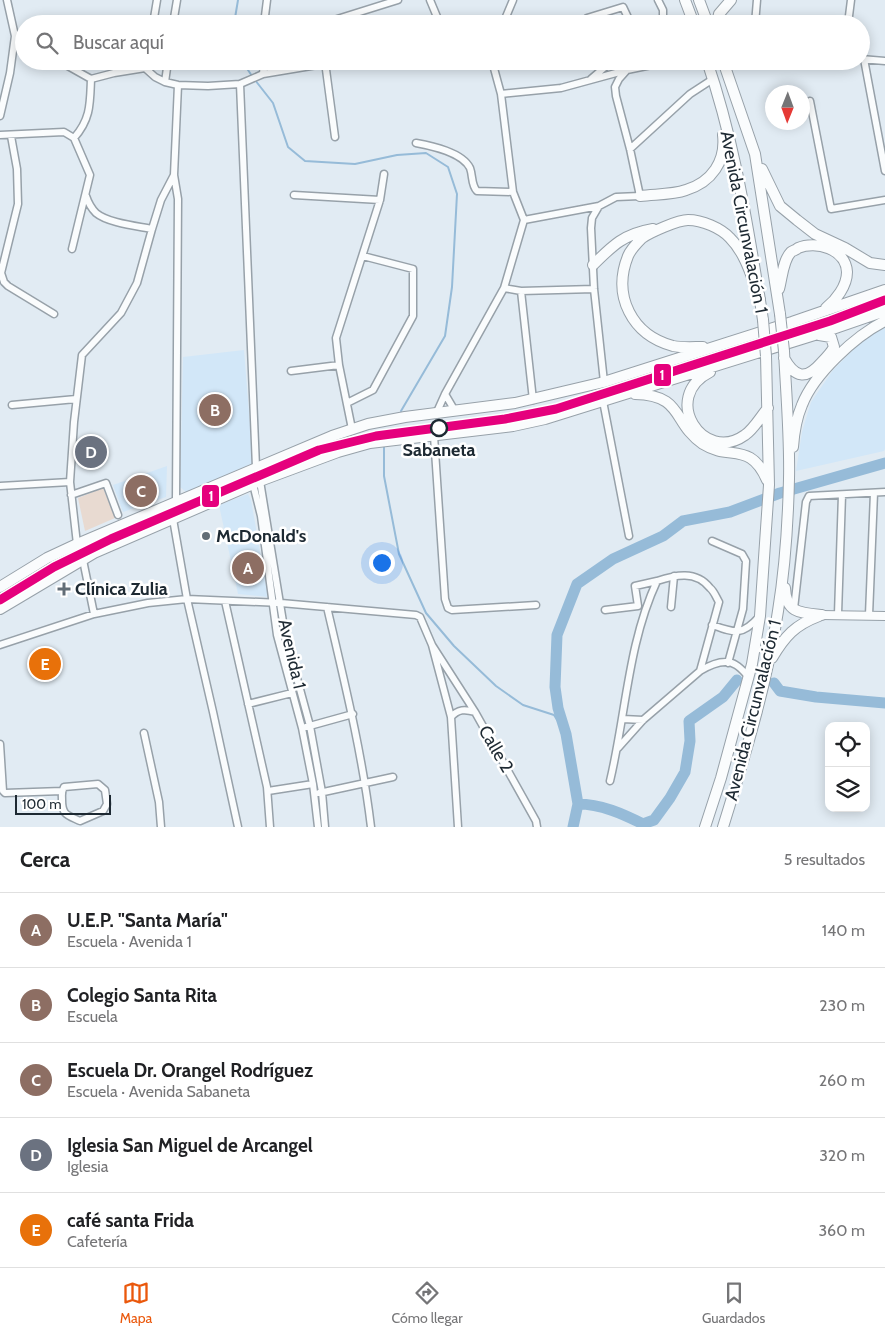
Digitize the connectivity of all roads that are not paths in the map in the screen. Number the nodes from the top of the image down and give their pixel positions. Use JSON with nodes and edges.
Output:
{"nodes":[{"id":1,"x":157,"y":0,"type":"edge"},
{"id":2,"x":177,"y":0,"type":"edge"},
{"id":3,"x":267,"y":0,"type":"edge"},
{"id":4,"x":398,"y":0,"type":"edge"},
{"id":5,"x":430,"y":0,"type":"edge"},
{"id":6,"x":513,"y":0,"type":"edge"},
{"id":7,"x":658,"y":0,"type":"edge"},
{"id":8,"x":685,"y":0,"type":"edge"},
{"id":9,"x":699,"y":0,"type":"edge"},
{"id":10,"x":720,"y":0,"type":"edge"},
{"id":11,"x":731,"y":0,"type":"edge"},
{"id":12,"x":757,"y":0,"type":"edge"},
{"id":13,"x":851,"y":0,"type":"edge"},
{"id":14,"x":4,"y":2,"type":"edge"},
{"id":15,"x":382,"y":2,"type":"edge"},
{"id":16,"x":154,"y":15,"type":"edge"},
{"id":17,"x":174,"y":15,"type":"edge"},
{"id":18,"x":265,"y":15,"type":"edge"},
{"id":19,"x":347,"y":15,"type":"edge"},
{"id":20,"x":436,"y":15,"type":"edge"},
{"id":21,"x":507,"y":15,"type":"edge"},
{"id":22,"x":597,"y":15,"type":"edge"},
{"id":23,"x":627,"y":15,"type":"edge"},
{"id":24,"x":663,"y":15,"type":"edge"},
{"id":25,"x":691,"y":15,"type":"edge"},
{"id":26,"x":705,"y":15,"type":"edge"},
{"id":27,"x":719,"y":15,"type":"edge"},
{"id":28,"x":756,"y":15,"type":"edge"},
{"id":29,"x":849,"y":15,"type":"edge"},
{"id":30,"x":15,"y":36,"type":"joint"},
{"id":31,"x":870,"y":60,"type":"edge"},
{"id":32,"x":885,"y":61,"type":"edge"},
{"id":33,"x":75,"y":70,"type":"edge"},
{"id":34,"x":125,"y":70,"type":"edge"},
{"id":35,"x":149,"y":70,"type":"edge"},
{"id":36,"x":167,"y":70,"type":"edge"},
{"id":37,"x":262,"y":70,"type":"edge"},
{"id":38,"x":284,"y":70,"type":"edge"},
{"id":39,"x":326,"y":70,"type":"edge"},
{"id":40,"x":494,"y":70,"type":"edge"},
{"id":41,"x":601,"y":70,"type":"edge"},
{"id":42,"x":627,"y":70,"type":"joint"},
{"id":43,"x":710,"y":70,"type":"edge"},
{"id":44,"x":726,"y":70,"type":"edge"},
{"id":45,"x":865,"y":70,"type":"edge"},
{"id":46,"x":261,"y":74,"type":"junction"},
{"id":47,"x":90,"y":79,"type":"junction"},
{"id":48,"x":714,"y":79,"type":"junction"},
{"id":49,"x":588,"y":81,"type":"junction"},
{"id":50,"x":165,"y":82,"type":"junction"},
{"id":51,"x":240,"y":84,"type":"junction"},
{"id":52,"x":178,"y":85,"type":"junction"},
{"id":53,"x":501,"y":94,"type":"junction"},
{"id":54,"x":719,"y":99,"type":"junction"},
{"id":55,"x":810,"y":101,"type":"dead end"},
{"id":56,"x":0,"y":116,"type":"edge"},
{"id":57,"x":0,"y":135,"type":"edge"},
{"id":58,"x":12,"y":136,"type":"junction"},
{"id":59,"x":335,"y":137,"type":"dead end"},
{"id":60,"x":74,"y":138,"type":"junction"},
{"id":61,"x":416,"y":143,"type":"dead end"},
{"id":62,"x":630,"y":149,"type":"junction"},
{"id":63,"x":755,"y":154,"type":"junction"},
{"id":64,"x":885,"y":171,"type":"edge"},
{"id":65,"x":384,"y":174,"type":"dead end"},
{"id":66,"x":174,"y":175,"type":"junction"},
{"id":67,"x":513,"y":192,"type":"junction"},
{"id":68,"x":85,"y":195,"type":"junction"},
{"id":69,"x":294,"y":195,"type":"dead end"},
{"id":70,"x":640,"y":196,"type":"junction"},
{"id":71,"x":380,"y":200,"type":"junction"},
{"id":72,"x":885,"y":200,"type":"edge"},
{"id":73,"x":599,"y":206,"type":"junction"},
{"id":74,"x":524,"y":220,"type":"junction"},
{"id":75,"x":665,"y":227,"type":"junction"},
{"id":76,"x":152,"y":229,"type":"junction"},
{"id":77,"x":72,"y":249,"type":"dead end"},
{"id":78,"x":363,"y":256,"type":"junction"},
{"id":79,"x":593,"y":265,"type":"junction"},
{"id":80,"x":885,"y":265,"type":"edge"},
{"id":81,"x":504,"y":288,"type":"junction"},
{"id":82,"x":594,"y":289,"type":"junction"},
{"id":83,"x":521,"y":290,"type":"junction"},
{"id":84,"x":885,"y":290,"type":"edge"},
{"id":85,"x":778,"y":294,"type":"junction"},
{"id":86,"x":760,"y":299,"type":"junction"},
{"id":87,"x":885,"y":310,"type":"edge"},
{"id":88,"x":819,"y":313,"type":"junction"},
{"id":89,"x":54,"y":314,"type":"dead end"},
{"id":90,"x":885,"y":321,"type":"edge"},
{"id":91,"x":815,"y":335,"type":"junction"},
{"id":92,"x":712,"y":347,"type":"junction"},
{"id":93,"x":784,"y":354,"type":"junction"},
{"id":94,"x":729,"y":362,"type":"junction"},
{"id":95,"x":339,"y":364,"type":"junction"},
{"id":96,"x":290,"y":371,"type":"dead end"},
{"id":97,"x":604,"y":382,"type":"junction"},
{"id":98,"x":445,"y":394,"type":"junction"},
{"id":99,"x":627,"y":394,"type":"junction"},
{"id":100,"x":76,"y":400,"type":"junction"},
{"id":101,"x":533,"y":400,"type":"junction"},
{"id":102,"x":603,"y":401,"type":"junction"},
{"id":103,"x":347,"y":403,"type":"junction"},
{"id":104,"x":12,"y":405,"type":"dead end"},
{"id":105,"x":768,"y":408,"type":"junction"},
{"id":106,"x":455,"y":411,"type":"junction"},
{"id":107,"x":436,"y":414,"type":"junction"},
{"id":108,"x":352,"y":429,"type":"junction"},
{"id":109,"x":434,"y":436,"type":"junction"},
{"id":110,"x":256,"y":467,"type":"junction"},
{"id":111,"x":789,"y":478,"type":"junction"},
{"id":112,"x":70,"y":482,"type":"junction"},
{"id":113,"x":256,"y":482,"type":"junction"},
{"id":114,"x":769,"y":485,"type":"junction"},
{"id":115,"x":0,"y":486,"type":"edge"},
{"id":116,"x":885,"y":492,"type":"edge"},
{"id":117,"x":874,"y":493,"type":"junction"},
{"id":118,"x":842,"y":494,"type":"junction"},
{"id":119,"x":71,"y":495,"type":"junction"},
{"id":120,"x":176,"y":501,"type":"junction"},
{"id":121,"x":118,"y":515,"type":"dead end"},
{"id":122,"x":173,"y":519,"type":"junction"},
{"id":123,"x":629,"y":536,"type":"dead end"},
{"id":124,"x":712,"y":542,"type":"dead end"},
{"id":125,"x":77,"y":544,"type":"junction"},
{"id":126,"x":784,"y":558,"type":"junction"},
{"id":127,"x":83,"y":560,"type":"junction"},
{"id":128,"x":674,"y":576,"type":"junction"},
{"id":129,"x":657,"y":580,"type":"junction"},
{"id":130,"x":0,"y":587,"type":"edge"},
{"id":131,"x":187,"y":599,"type":"junction"},
{"id":132,"x":225,"y":601,"type":"junction"},
{"id":133,"x":277,"y":603,"type":"junction"},
{"id":134,"x":536,"y":605,"type":"dead end"},
{"id":135,"x":638,"y":606,"type":"junction"},
{"id":136,"x":646,"y":606,"type":"junction"},
{"id":137,"x":326,"y":607,"type":"junction"},
{"id":138,"x":671,"y":607,"type":"dead end"},
{"id":139,"x":0,"y":609,"type":"edge"},
{"id":140,"x":794,"y":609,"type":"junction"},
{"id":141,"x":605,"y":610,"type":"dead end"},
{"id":142,"x":94,"y":614,"type":"junction"},
{"id":143,"x":822,"y":614,"type":"junction"},
{"id":144,"x":838,"y":614,"type":"junction"},
{"id":145,"x":869,"y":615,"type":"junction"},
{"id":146,"x":760,"y":616,"type":"junction"},
{"id":147,"x":885,"y":616,"type":"edge"},
{"id":148,"x":712,"y":626,"type":"junction"},
{"id":149,"x":737,"y":632,"type":"junction"},
{"id":150,"x":0,"y":644,"type":"edge"},
{"id":151,"x":432,"y":645,"type":"junction"},
{"id":152,"x":728,"y":663,"type":"junction"},
{"id":153,"x":769,"y":663,"type":"junction"},
{"id":154,"x":294,"y":667,"type":"junction"},
{"id":155,"x":286,"y":669,"type":"junction"},
{"id":156,"x":700,"y":671,"type":"junction"},
{"id":157,"x":749,"y":677,"type":"junction"},
{"id":158,"x":292,"y":693,"type":"junction"},
{"id":159,"x":248,"y":704,"type":"junction"},
{"id":160,"x":475,"y":712,"type":"junction"},
{"id":161,"x":353,"y":714,"type":"junction"},
{"id":162,"x":451,"y":717,"type":"junction"},
{"id":163,"x":623,"y":719,"type":"junction"},
{"id":164,"x":643,"y":720,"type":"junction"},
{"id":165,"x":310,"y":726,"type":"junction"},
{"id":166,"x":302,"y":728,"type":"junction"},
{"id":167,"x":144,"y":733,"type":"dead end"},
{"id":168,"x":0,"y":744,"type":"edge"},
{"id":169,"x":618,"y":748,"type":"junction"},
{"id":170,"x":394,"y":777,"type":"dead end"},
{"id":171,"x":610,"y":781,"type":"dead end"},
{"id":172,"x":312,"y":784,"type":"junction"},
{"id":173,"x":366,"y":784,"type":"junction"},
{"id":174,"x":268,"y":790,"type":"junction"},
{"id":175,"x":62,"y":791,"type":"junction"},
{"id":176,"x":322,"y":792,"type":"junction"},
{"id":177,"x":314,"y":794,"type":"junction"},
{"id":178,"x":80,"y":824,"type":"edge"},
{"id":179,"x":161,"y":827,"type":"edge"},
{"id":180,"x":238,"y":827,"type":"edge"},
{"id":181,"x":270,"y":827,"type":"edge"},
{"id":182,"x":318,"y":827,"type":"edge"},
{"id":183,"x":325,"y":827,"type":"edge"},
{"id":184,"x":371,"y":827,"type":"edge"},
{"id":185,"x":458,"y":827,"type":"edge"},
{"id":186,"x":537,"y":827,"type":"edge"},
{"id":187,"x":705,"y":827,"type":"edge"},
{"id":188,"x":723,"y":827,"type":"edge"}],
"edges":[{"from":1,"to":16,"type":"street"},
{"from":2,"to":17,"type":"street"},
{"from":3,"to":18,"type":"street"},
{"from":4,"to":15,"type":"street"},
{"from":5,"to":20,"type":"street"},
{"from":6,"to":21,"type":"street"},
{"from":7,"to":24,"type":"street"},
{"from":8,"to":25,"type":"main road"},
{"from":9,"to":26,"type":"main road"},
{"from":10,"to":11,"type":"main road"},
{"from":11,"to":27,"type":"main road"},
{"from":12,"to":28,"type":"street"},
{"from":13,"to":29,"type":"street"},
{"from":14,"to":30,"type":"street"},
{"from":15,"to":19,"type":"street"},
{"from":22,"to":23,"type":"street"},
{"from":30,"to":56,"type":"street"},
{"from":31,"to":32,"type":"street"},
{"from":33,"to":47,"type":"street"},
{"from":34,"to":47,"type":"street"},
{"from":35,"to":50,"type":"street"},
{"from":36,"to":50,"type":"street"},
{"from":37,"to":46,"type":"street"},
{"from":38,"to":46,"type":"street"},
{"from":39,"to":59,"type":"street"},
{"from":40,"to":53,"type":"street"},
{"from":41,"to":49,"type":"street"},
{"from":42,"to":49,"type":"street"},
{"from":42,"to":62,"type":"street"},
{"from":43,"to":48,"type":"main road","name":"Avenida Circunvalación 1"},
{"from":44,"to":63,"type":"main road","name":"Avenida Circunvalación 1"},
{"from":45,"to":64,"type":"street"},
{"from":46,"to":51,"type":"street"},
{"from":47,"to":60,"type":"street"},
{"from":48,"to":54,"type":"main road","name":"Avenida Circunvalación 1"},
{"from":48,"to":62,"type":"street"},
{"from":49,"to":53,"type":"street"},
{"from":50,"to":52,"type":"street"},
{"from":51,"to":52,"type":"street"},
{"from":51,"to":110,"type":"street"},
{"from":52,"to":66,"type":"street"},
{"from":53,"to":67,"type":"street"},
{"from":54,"to":70,"type":"main road"},
{"from":54,"to":86,"type":"main road","name":"Avenida Circunvalación 1"},
{"from":55,"to":72,"type":"street"},
{"from":57,"to":58,"type":"street"},
{"from":58,"to":60,"type":"street"},
{"from":58,"to":89,"type":"street"},
{"from":60,"to":68,"type":"street"},
{"from":61,"to":67,"type":"street"},
{"from":62,"to":70,"type":"street"},
{"from":63,"to":80,"type":"main road"},
{"from":63,"to":85,"type":"main road","name":"Avenida Circunvalación 1"},
{"from":65,"to":71,"type":"street"},
{"from":66,"to":76,"type":"street"},
{"from":66,"to":120,"type":"street"},
{"from":67,"to":74,"type":"street"},
{"from":68,"to":76,"type":"street"},
{"from":68,"to":77,"type":"street"},
{"from":69,"to":71,"type":"street"},
{"from":70,"to":73,"type":"street"},
{"from":71,"to":78,"type":"street"},
{"from":73,"to":74,"type":"street"},
{"from":73,"to":79,"type":"street"},
{"from":74,"to":81,"type":"street"},
{"from":75,"to":79,"type":"main road"},
{"from":75,"to":86,"type":"main road"},
{"from":75,"to":92,"type":"main road"},
{"from":76,"to":100,"type":"street"},
{"from":78,"to":95,"type":"street"},
{"from":78,"to":103,"type":"street"},
{"from":79,"to":82,"type":"street"},
{"from":81,"to":83,"type":"street"},
{"from":81,"to":98,"type":"street"},
{"from":82,"to":83,"type":"street"},
{"from":82,"to":97,"type":"street"},
{"from":83,"to":101,"type":"street"},
{"from":84,"to":88,"type":"main road"},
{"from":85,"to":88,"type":"main road"},
{"from":85,"to":93,"type":"main road","name":"Avenida Circunvalación 1","bridge":true},
{"from":86,"to":105,"type":"main road","name":"Avenida Circunvalación 1","bridge":true},
{"from":87,"to":91,"type":"main road"},
{"from":88,"to":92,"type":"main road"},
{"from":90,"to":111,"type":"main road"},
{"from":91,"to":93,"type":"main road"},
{"from":91,"to":94,"type":"main road"},
{"from":92,"to":97,"type":"main road"},
{"from":93,"to":111,"type":"main road","name":"Avenida Circunvalación 1"},
{"from":94,"to":99,"type":"main road"},
{"from":94,"to":105,"type":"main road"},
{"from":95,"to":96,"type":"street"},
{"from":95,"to":103,"type":"street"},
{"from":97,"to":101,"type":"main road"},
{"from":98,"to":106,"type":"street"},
{"from":98,"to":107,"type":"street"},
{"from":99,"to":102,"type":"main road"},
{"from":99,"to":114,"type":"main road"},
{"from":100,"to":104,"type":"street"},
{"from":100,"to":112,"type":"street"},
{"from":101,"to":106,"type":"main road"},
{"from":102,"to":109,"type":"main road"},
{"from":102,"to":123,"type":"street"},
{"from":103,"to":108,"type":"street"},
{"from":105,"to":114,"type":"main road","name":"Avenida Circunvalación 1"},
{"from":106,"to":107,"type":"main road"},
{"from":107,"to":108,"type":"main road"},
{"from":108,"to":110,"type":"main road"},
{"from":109,"to":113,"type":"main road"},
{"from":109,"to":134,"type":"street"},
{"from":110,"to":120,"type":"main road"},
{"from":111,"to":126,"type":"main road","name":"Avenida Circunvalación 1"},
{"from":112,"to":115,"type":"street"},
{"from":112,"to":119,"type":"street"},
{"from":113,"to":122,"type":"main road"},
{"from":113,"to":133,"type":"street"},
{"from":114,"to":146,"type":"main road","name":"Avenida Circunvalación 1"},
{"from":116,"to":117,"type":"street"},
{"from":117,"to":118,"type":"street"},
{"from":117,"to":145,"type":"street"},
{"from":118,"to":140,"type":"street"},
{"from":118,"to":144,"type":"street"},
{"from":119,"to":121,"type":"street"},
{"from":119,"to":125,"type":"street"},
{"from":120,"to":125,"type":"main road"},
{"from":122,"to":127,"type":"main road"},
{"from":122,"to":131,"type":"street"},
{"from":124,"to":149,"type":"street"},
{"from":125,"to":130,"type":"main road"},
{"from":126,"to":140,"type":"main road"},
{"from":126,"to":153,"type":"main road","name":"Avenida Circunvalación 1"},
{"from":127,"to":139,"type":"main road"},
{"from":127,"to":142,"type":"street"},
{"from":128,"to":129,"type":"street"},
{"from":128,"to":138,"type":"street"},
{"from":128,"to":148,"type":"street"},
{"from":129,"to":135,"type":"street"},
{"from":129,"to":136,"type":"street"},
{"from":131,"to":132,"type":"street"},
{"from":131,"to":142,"type":"street"},
{"from":131,"to":180,"type":"street"},
{"from":132,"to":133,"type":"street"},
{"from":132,"to":159,"type":"street"},
{"from":133,"to":137,"type":"street"},
{"from":133,"to":154,"type":"street","name":"Avenida 1"},
{"from":133,"to":155,"type":"street"},
{"from":135,"to":136,"type":"street"},
{"from":135,"to":141,"type":"street"},
{"from":136,"to":163,"type":"street"},
{"from":137,"to":151,"type":"street"},
{"from":137,"to":161,"type":"street"},
{"from":140,"to":143,"type":"main road"},
{"from":142,"to":150,"type":"street"},
{"from":143,"to":144,"type":"street"},
{"from":143,"to":153,"type":"main road"},
{"from":144,"to":145,"type":"street"},
{"from":145,"to":147,"type":"street"},
{"from":146,"to":149,"type":"street"},
{"from":146,"to":157,"type":"main road","name":"Avenida Circunvalación 1"},
{"from":148,"to":149,"type":"street"},
{"from":148,"to":156,"type":"street"},
{"from":149,"to":152,"type":"street"},
{"from":151,"to":160,"type":"street"},
{"from":151,"to":162,"type":"street"},
{"from":152,"to":156,"type":"street"},
{"from":152,"to":157,"type":"street"},
{"from":153,"to":188,"type":"main road","name":"Avenida Circunvalación 1"},
{"from":154,"to":155,"type":"street"},
{"from":154,"to":165,"type":"street","name":"Avenida 1"},
{"from":155,"to":158,"type":"street"},
{"from":156,"to":164,"type":"street"},
{"from":157,"to":187,"type":"main road","name":"Avenida Circunvalación 1"},
{"from":158,"to":159,"type":"street"},
{"from":158,"to":166,"type":"street"},
{"from":159,"to":174,"type":"street"},
{"from":160,"to":162,"type":"street","name":"Calle 2"},
{"from":160,"to":186,"type":"street","name":"Calle 2"},
{"from":161,"to":165,"type":"street"},
{"from":161,"to":173,"type":"street"},
{"from":162,"to":185,"type":"street","name":"Calle 2"},
{"from":163,"to":164,"type":"street"},
{"from":163,"to":169,"type":"street"},
{"from":164,"to":169,"type":"street"},
{"from":165,"to":166,"type":"street"},
{"from":165,"to":176,"type":"street","name":"Avenida 1"},
{"from":166,"to":172,"type":"street"},
{"from":167,"to":179,"type":"street"},
{"from":168,"to":175,"type":"street"},
{"from":169,"to":171,"type":"street"},
{"from":170,"to":173,"type":"street"},
{"from":172,"to":174,"type":"street"},
{"from":172,"to":177,"type":"street"},
{"from":173,"to":176,"type":"street"},
{"from":173,"to":184,"type":"street"},
{"from":174,"to":181,"type":"street"},
{"from":175,"to":178,"type":"street"},
{"from":175,"to":178,"type":"street"},
{"from":176,"to":177,"type":"street"},
{"from":176,"to":183,"type":"street","name":"Avenida 1"},
{"from":177,"to":182,"type":"street"}]}
